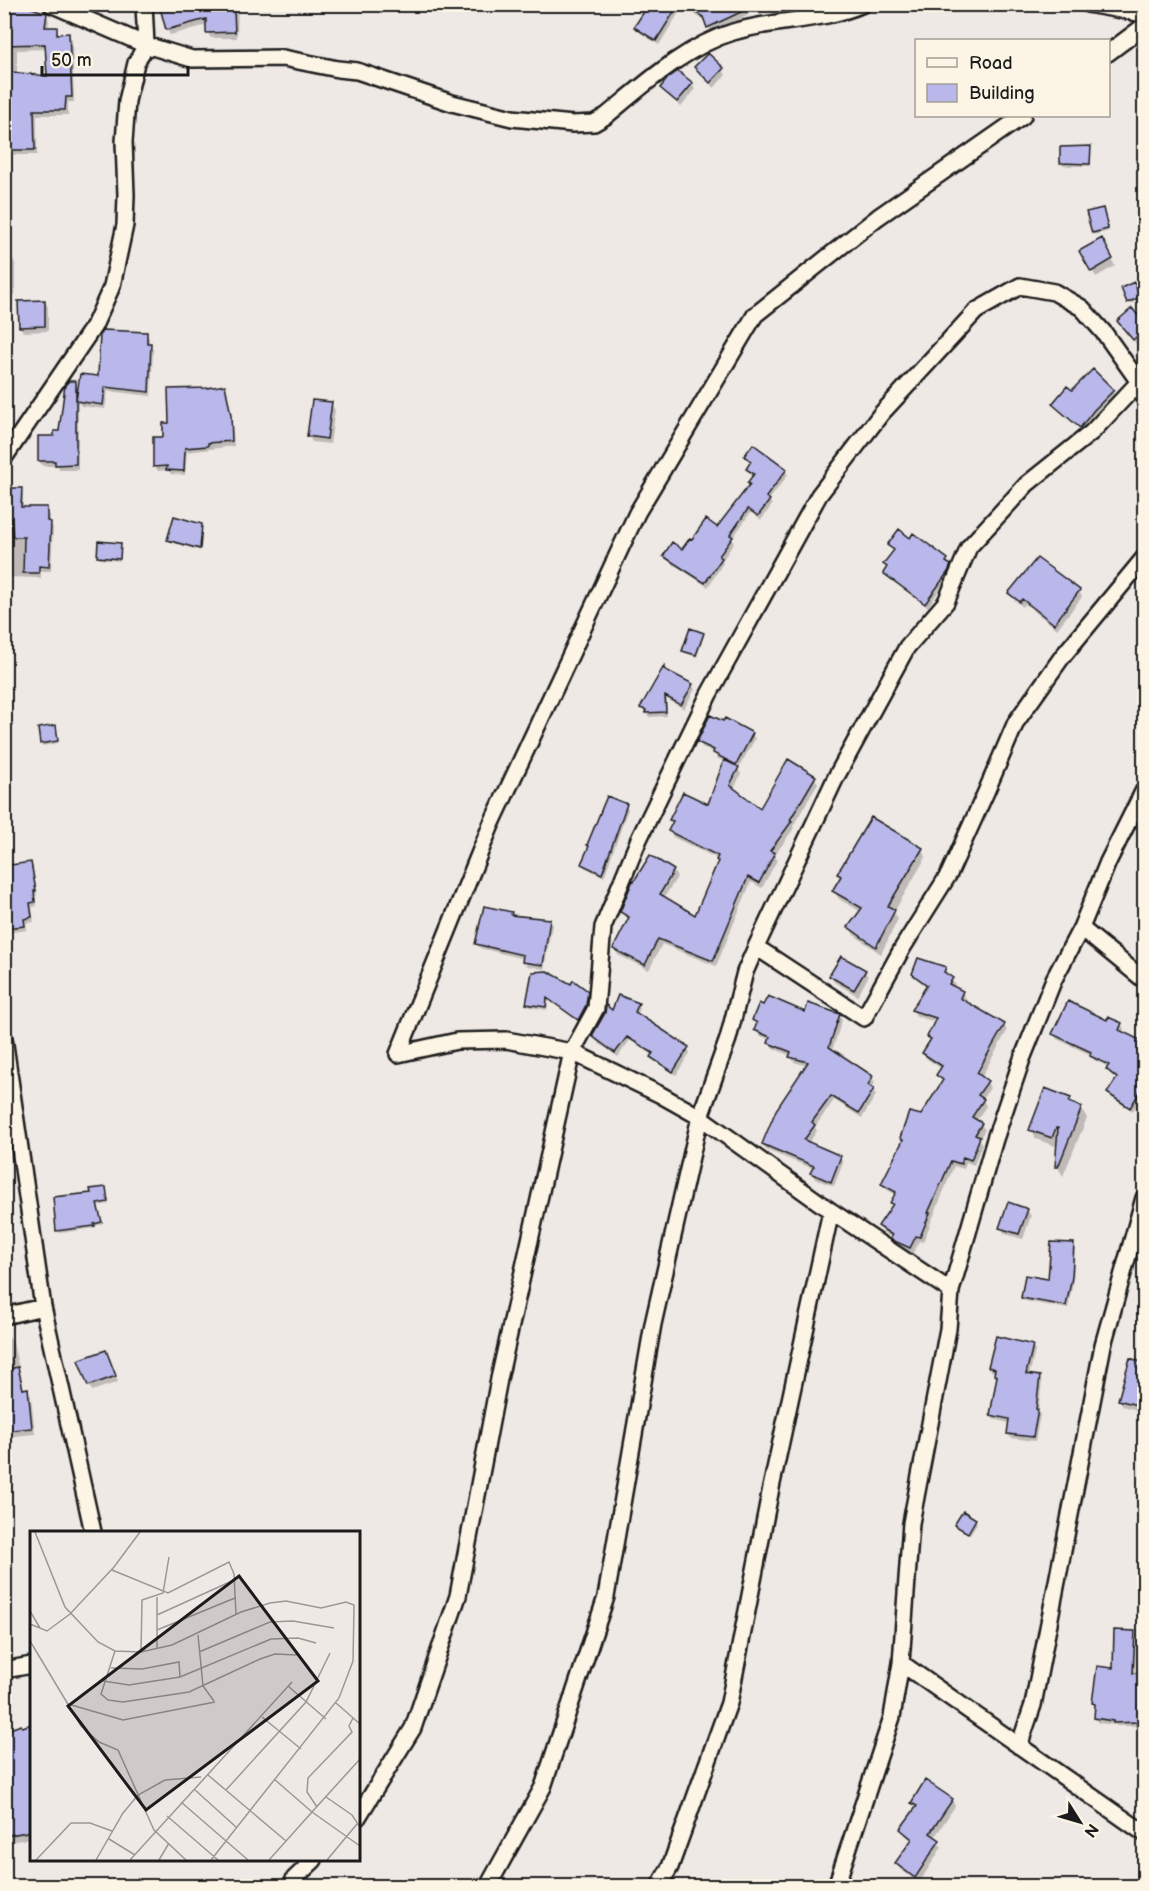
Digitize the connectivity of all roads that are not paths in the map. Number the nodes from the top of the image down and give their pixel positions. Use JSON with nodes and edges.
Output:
{"nodes":[{"id":1,"x":51,"y":4,"type":"edge"},
{"id":2,"x":144,"y":4,"type":"edge"},
{"id":3,"x":863,"y":4,"type":"edge"},
{"id":4,"x":1087,"y":4,"type":"edge"},
{"id":5,"x":1144,"y":14,"type":"edge"},
{"id":6,"x":1144,"y":26,"type":"edge"},
{"id":7,"x":146,"y":45,"type":"junction"},
{"id":8,"x":1110,"y":52,"type":"edge"},
{"id":9,"x":1022,"y":117,"type":"edge"},
{"id":10,"x":1139,"y":382,"type":"junction"},
{"id":11,"x":1144,"y":398,"type":"edge"},
{"id":12,"x":4,"y":458,"type":"edge"},
{"id":13,"x":1144,"y":558,"type":"edge"},
{"id":14,"x":1142,"y":798,"type":"edge"},
{"id":15,"x":1081,"y":928,"type":"junction"},
{"id":16,"x":756,"y":947,"type":"junction"},
{"id":17,"x":1144,"y":980,"type":"edge"},
{"id":18,"x":4,"y":1038,"type":"edge"},
{"id":19,"x":572,"y":1052,"type":"junction"},
{"id":20,"x":700,"y":1117,"type":"junction"},
{"id":21,"x":1144,"y":1198,"type":"edge"},
{"id":22,"x":831,"y":1211,"type":"junction"},
{"id":23,"x":951,"y":1291,"type":"junction"},
{"id":24,"x":44,"y":1308,"type":"junction"},
{"id":25,"x":4,"y":1316,"type":"edge"},
{"id":26,"x":93,"y":1531,"type":"edge"},
{"id":27,"x":900,"y":1663,"type":"junction"},
{"id":28,"x":30,"y":1665,"type":"edge"},
{"id":29,"x":4,"y":1670,"type":"edge"},
{"id":30,"x":1019,"y":1746,"type":"junction"},
{"id":31,"x":360,"y":1814,"type":"edge"},
{"id":32,"x":1144,"y":1833,"type":"edge"},
{"id":33,"x":313,"y":1861,"type":"edge"},
{"id":34,"x":294,"y":1879,"type":"dead end"},
{"id":35,"x":488,"y":1887,"type":"edge"},
{"id":36,"x":658,"y":1887,"type":"edge"},
{"id":37,"x":836,"y":1887,"type":"edge"}],
"edges":[{"from":1,"to":7,"type":"street"},
{"from":2,"to":7,"type":"street"},
{"from":3,"to":7,"type":"street"},
{"from":4,"to":5,"type":"street"},
{"from":6,"to":8,"type":"street"},
{"from":7,"to":12,"type":"street"},
{"from":9,"to":19,"type":"street"},
{"from":10,"to":11,"type":"street"},
{"from":10,"to":16,"type":"street"},
{"from":10,"to":19,"type":"street"},
{"from":13,"to":16,"type":"street"},
{"from":14,"to":15,"type":"street"},
{"from":15,"to":17,"type":"street"},
{"from":15,"to":23,"type":"street"},
{"from":16,"to":20,"type":"street"},
{"from":18,"to":24,"type":"street"},
{"from":19,"to":20,"type":"street"},
{"from":19,"to":31,"type":"street"},
{"from":20,"to":22,"type":"street"},
{"from":20,"to":35,"type":"street"},
{"from":21,"to":30,"type":"street"},
{"from":22,"to":23,"type":"street"},
{"from":22,"to":36,"type":"street"},
{"from":23,"to":27,"type":"street"},
{"from":24,"to":25,"type":"street"},
{"from":24,"to":26,"type":"street"},
{"from":27,"to":30,"type":"street"},
{"from":27,"to":37,"type":"street"},
{"from":28,"to":29,"type":"street"},
{"from":30,"to":32,"type":"street"},
{"from":33,"to":34,"type":"street"}]}
